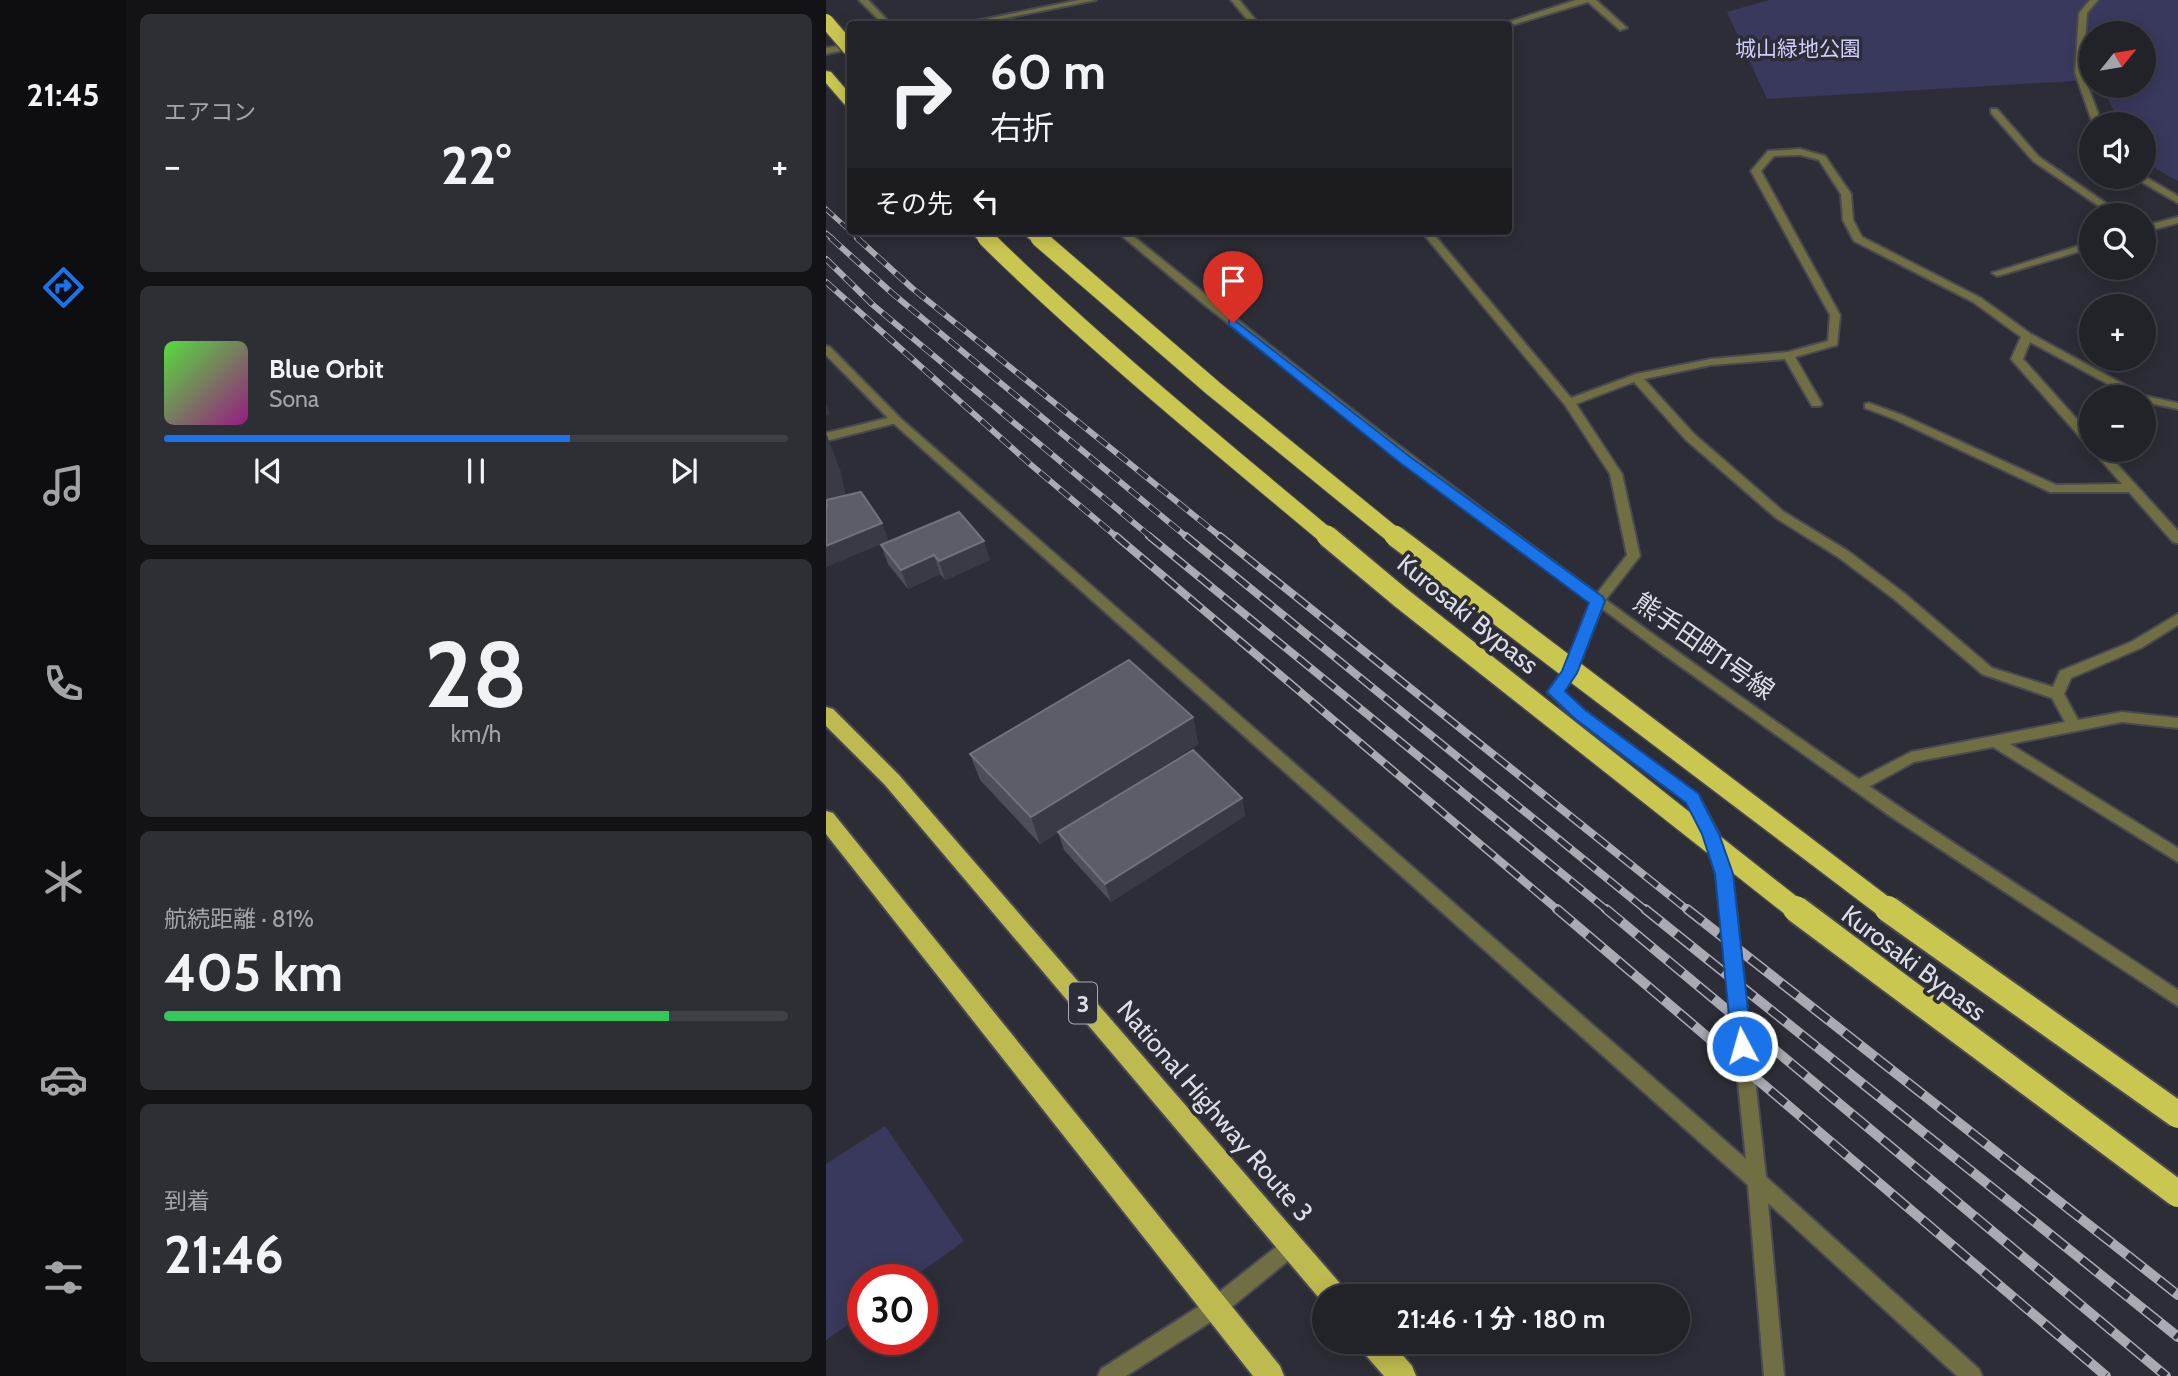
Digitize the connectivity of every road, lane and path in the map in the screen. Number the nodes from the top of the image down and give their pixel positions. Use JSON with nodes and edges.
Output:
{"nodes":[{"id":1,"x":863,"y":0,"type":"edge"},
{"id":2,"x":1092,"y":0,"type":"edge"},
{"id":3,"x":1235,"y":0,"type":"edge"},
{"id":4,"x":1585,"y":0,"type":"edge"},
{"id":5,"x":1591,"y":0,"type":"edge"},
{"id":6,"x":2094,"y":0,"type":"edge"},
{"id":7,"x":826,"y":21,"type":"edge"},
{"id":8,"x":884,"y":21,"type":"edge"},
{"id":9,"x":981,"y":21,"type":"edge"},
{"id":10,"x":1252,"y":21,"type":"edge"},
{"id":11,"x":1512,"y":22,"type":"edge"},
{"id":12,"x":1623,"y":28,"type":"dead end"},
{"id":13,"x":847,"y":45,"type":"edge"},
{"id":14,"x":847,"y":48,"type":"edge"},
{"id":15,"x":826,"y":51,"type":"edge"},
{"id":16,"x":826,"y":75,"type":"edge"},
{"id":17,"x":847,"y":99,"type":"edge"},
{"id":18,"x":1994,"y":111,"type":"dead end"},
{"id":19,"x":2094,"y":112,"type":"edge"},
{"id":20,"x":2156,"y":187,"type":"edge"},
{"id":21,"x":2178,"y":200,"type":"edge"},
{"id":22,"x":2100,"y":203,"type":"edge"},
{"id":23,"x":2178,"y":220,"type":"edge"},
{"id":24,"x":2156,"y":226,"type":"edge"},
{"id":25,"x":983,"y":235,"type":"edge"},
{"id":26,"x":1036,"y":235,"type":"edge"},
{"id":27,"x":1126,"y":235,"type":"edge"},
{"id":28,"x":1429,"y":235,"type":"edge"},
{"id":29,"x":2079,"y":249,"type":"edge"},
{"id":30,"x":1997,"y":273,"type":"dead end"},
{"id":31,"x":2027,"y":336,"type":"junction"},
{"id":32,"x":826,"y":349,"type":"edge"},
{"id":33,"x":1788,"y":355,"type":"junction"},
{"id":34,"x":1636,"y":377,"type":"junction"},
{"id":35,"x":2118,"y":385,"type":"edge"},
{"id":36,"x":2156,"y":402,"type":"edge"},
{"id":37,"x":1569,"y":403,"type":"junction"},
{"id":38,"x":1816,"y":404,"type":"dead end"},
{"id":39,"x":1869,"y":406,"type":"dead end"},
{"id":40,"x":2178,"y":407,"type":"edge"},
{"id":41,"x":896,"y":420,"type":"junction"},
{"id":42,"x":2079,"y":429,"type":"edge"},
{"id":43,"x":826,"y":437,"type":"edge"},
{"id":44,"x":2109,"y":462,"type":"edge"},
{"id":45,"x":2133,"y":488,"type":"junction"},
{"id":46,"x":2178,"y":539,"type":"edge"},
{"id":47,"x":1598,"y":601,"type":"junction"},
{"id":48,"x":2178,"y":619,"type":"edge"},
{"id":49,"x":2057,"y":694,"type":"junction"},
{"id":50,"x":826,"y":714,"type":"edge"},
{"id":51,"x":2178,"y":723,"type":"edge"},
{"id":52,"x":2075,"y":727,"type":"junction"},
{"id":53,"x":1997,"y":742,"type":"junction"},
{"id":54,"x":1858,"y":786,"type":"junction"},
{"id":55,"x":826,"y":819,"type":"edge"},
{"id":56,"x":2178,"y":856,"type":"edge"},
{"id":57,"x":2178,"y":999,"type":"edge"},
{"id":58,"x":2178,"y":1115,"type":"edge"},
{"id":59,"x":1757,"y":1181,"type":"junction"},
{"id":60,"x":2178,"y":1194,"type":"edge"},
{"id":61,"x":1292,"y":1246,"type":"junction"},
{"id":62,"x":1324,"y":1284,"type":"edge"},
{"id":63,"x":1216,"y":1307,"type":"junction"},
{"id":64,"x":1383,"y":1354,"type":"edge"},
{"id":65,"x":1108,"y":1376,"type":"edge"},
{"id":66,"x":1270,"y":1376,"type":"edge"},
{"id":67,"x":1402,"y":1376,"type":"edge"},
{"id":68,"x":1774,"y":1376,"type":"edge"},
{"id":69,"x":1972,"y":1376,"type":"edge"}],
"edges":[{"from":1,"to":8,"type":"street"},
{"from":2,"to":9,"type":"street"},
{"from":3,"to":10,"type":"street"},
{"from":4,"to":11,"type":"street"},
{"from":5,"to":12,"type":"street"},
{"from":6,"to":19,"type":"street"},
{"from":7,"to":13,"type":"highway","bridge":true},
{"from":14,"to":15,"type":"street"},
{"from":16,"to":17,"type":"highway"},
{"from":18,"to":22,"type":"street"},
{"from":20,"to":21,"type":"street"},
{"from":23,"to":24,"type":"street"},
{"from":25,"to":60,"type":"highway","name":"Kurosaki Bypass","bridge":true},
{"from":26,"to":58,"type":"highway","name":"Kurosaki Bypass","bridge":true},
{"from":27,"to":47,"type":"street","name":"熊手田町1号線"},
{"from":28,"to":37,"type":"street"},
{"from":29,"to":30,"type":"street"},
{"from":31,"to":33,"type":"street"},
{"from":31,"to":35,"type":"street"},
{"from":31,"to":42,"type":"street"},
{"from":32,"to":41,"type":"street"},
{"from":33,"to":34,"type":"street"},
{"from":33,"to":38,"type":"street"},
{"from":34,"to":37,"type":"street"},
{"from":34,"to":49,"type":"street"},
{"from":36,"to":40,"type":"street"},
{"from":37,"to":47,"type":"street"},
{"from":39,"to":45,"type":"street"},
{"from":41,"to":43,"type":"street"},
{"from":41,"to":59,"type":"street"},
{"from":44,"to":45,"type":"street"},
{"from":45,"to":46,"type":"street"},
{"from":47,"to":54,"type":"street","name":"熊手田町1号線"},
{"from":47,"to":59,"type":"street"},
{"from":48,"to":49,"type":"street"},
{"from":49,"to":52,"type":"street"},
{"from":50,"to":61,"type":"highway","name":"National Highway Route 3","number":"3"},
{"from":51,"to":52,"type":"street"},
{"from":52,"to":53,"type":"street"},
{"from":53,"to":54,"type":"street"},
{"from":53,"to":56,"type":"street"},
{"from":54,"to":57,"type":"street","name":"熊手田町1号線"},
{"from":55,"to":63,"type":"highway"},
{"from":59,"to":68,"type":"street"},
{"from":59,"to":69,"type":"street"},
{"from":61,"to":62,"type":"highway","name":"National Highway Route 3","number":"3"},
{"from":61,"to":63,"type":"street"},
{"from":63,"to":65,"type":"street"},
{"from":63,"to":66,"type":"highway"},
{"from":64,"to":67,"type":"highway"}]}
